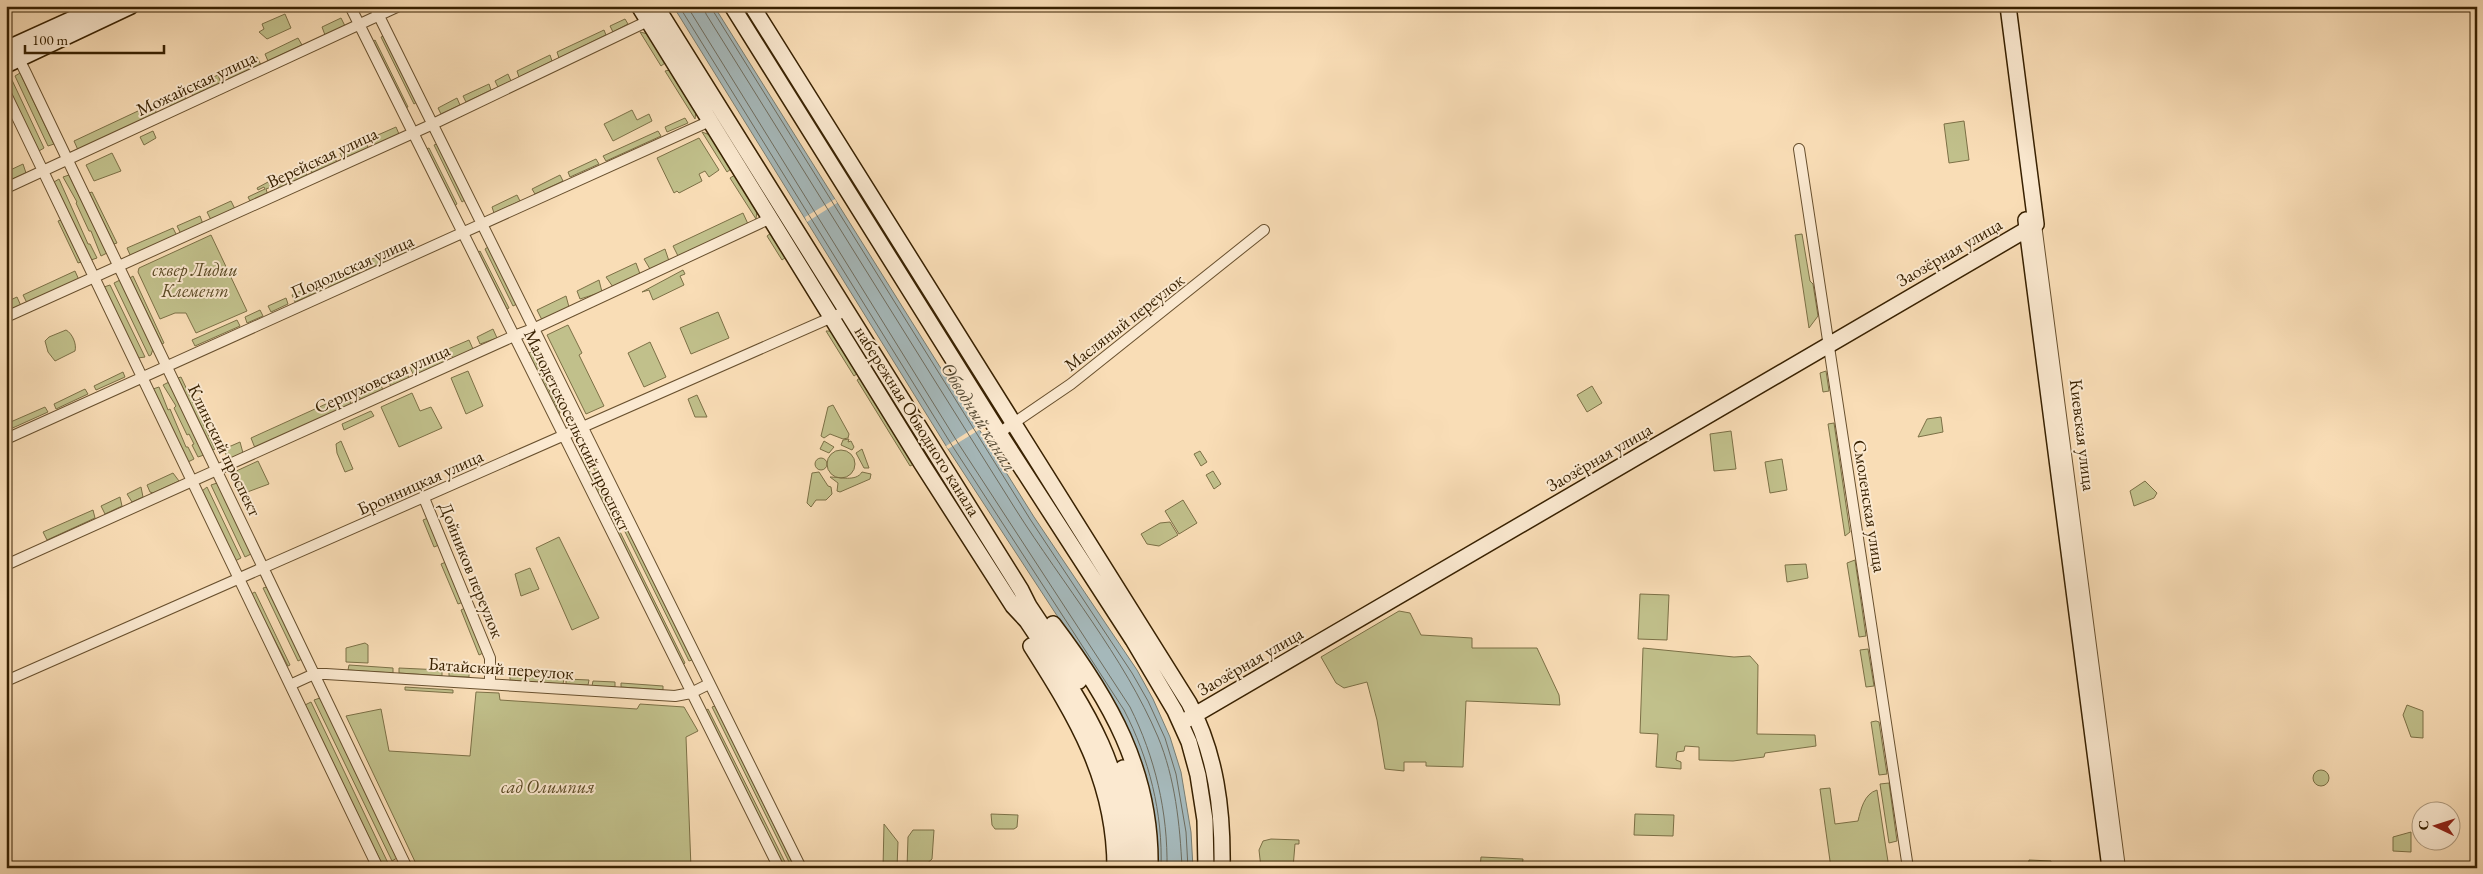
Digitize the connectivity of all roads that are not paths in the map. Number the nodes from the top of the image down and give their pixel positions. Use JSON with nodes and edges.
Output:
{"nodes":[{"id":1,"x":101,"y":6,"type":"edge"},
{"id":2,"x":131,"y":6,"type":"edge"},
{"id":3,"x":350,"y":6,"type":"edge"},
{"id":4,"x":399,"y":6,"type":"edge"},
{"id":5,"x":639,"y":6,"type":"edge"},
{"id":6,"x":656,"y":6,"type":"edge"},
{"id":7,"x":732,"y":6,"type":"edge"},
{"id":8,"x":752,"y":6,"type":"edge"},
{"id":9,"x":1998,"y":6,"type":"edge"},
{"id":10,"x":2008,"y":6,"type":"edge"},
{"id":11,"x":376,"y":11,"type":"edge"},
{"id":12,"x":648,"y":21,"type":"junction"},
{"id":13,"x":359,"y":25,"type":"junction"},
{"id":14,"x":6,"y":49,"type":"edge"},
{"id":15,"x":11,"y":59,"type":"edge"},
{"id":16,"x":6,"y":94,"type":"edge"},
{"id":17,"x":710,"y":121,"type":"junction"},
{"id":18,"x":433,"y":124,"type":"junction"},
{"id":19,"x":413,"y":133,"type":"junction"},
{"id":20,"x":1799,"y":149,"type":"dead end"},
{"id":21,"x":68,"y":160,"type":"junction"},
{"id":22,"x":43,"y":171,"type":"junction"},
{"id":23,"x":6,"y":188,"type":"edge"},
{"id":24,"x":771,"y":218,"type":"junction"},
{"id":25,"x":482,"y":225,"type":"junction"},
{"id":26,"x":2032,"y":226,"type":"junction"},
{"id":27,"x":1264,"y":230,"type":"dead end"},
{"id":28,"x":463,"y":234,"type":"junction"},
{"id":29,"x":119,"y":268,"type":"junction"},
{"id":30,"x":94,"y":277,"type":"junction"},
{"id":31,"x":839,"y":314,"type":"junction"},
{"id":32,"x":6,"y":318,"type":"edge"},
{"id":33,"x":533,"y":330,"type":"junction"},
{"id":34,"x":514,"y":336,"type":"junction"},
{"id":35,"x":1830,"y":344,"type":"junction"},
{"id":36,"x":166,"y":366,"type":"junction"},
{"id":37,"x":142,"y":378,"type":"junction"},
{"id":38,"x":1014,"y":424,"type":"junction"},
{"id":39,"x":582,"y":428,"type":"junction"},
{"id":40,"x":999,"y":433,"type":"junction"},
{"id":41,"x":563,"y":437,"type":"junction"},
{"id":42,"x":6,"y":439,"type":"edge"},
{"id":43,"x":216,"y":470,"type":"junction"},
{"id":44,"x":192,"y":481,"type":"junction"},
{"id":45,"x":424,"y":498,"type":"junction"},
{"id":46,"x":6,"y":565,"type":"edge"},
{"id":47,"x":264,"y":568,"type":"junction"},
{"id":48,"x":239,"y":579,"type":"junction"},
{"id":49,"x":1021,"y":590,"type":"junction"},
{"id":50,"x":1013,"y":606,"type":"junction"},
{"id":51,"x":314,"y":674,"type":"junction"},
{"id":52,"x":6,"y":681,"type":"edge"},
{"id":53,"x":490,"y":684,"type":"junction"},
{"id":54,"x":710,"y":684,"type":"junction"},
{"id":55,"x":290,"y":685,"type":"junction"},
{"id":56,"x":691,"y":692,"type":"junction"},
{"id":57,"x":1195,"y":715,"type":"junction"},
{"id":58,"x":1181,"y":723,"type":"junction"},
{"id":59,"x":378,"y":868,"type":"edge"},
{"id":60,"x":407,"y":868,"type":"edge"},
{"id":61,"x":779,"y":868,"type":"edge"},
{"id":62,"x":801,"y":868,"type":"edge"},
{"id":63,"x":1115,"y":868,"type":"edge"},
{"id":64,"x":1127,"y":868,"type":"edge"},
{"id":65,"x":1138,"y":868,"type":"edge"},
{"id":66,"x":1150,"y":868,"type":"edge"},
{"id":67,"x":1206,"y":868,"type":"edge"},
{"id":68,"x":1222,"y":868,"type":"edge"},
{"id":69,"x":1908,"y":868,"type":"edge"},
{"id":70,"x":2110,"y":868,"type":"edge"},
{"id":71,"x":2120,"y":868,"type":"edge"}],
"edges":[{"from":1,"to":14,"type":"main road"},
{"from":2,"to":15,"type":"main road"},
{"from":3,"to":13,"type":"street","name":"Малодетскосельский проспект"},
{"from":4,"to":11,"type":"street","name":"Можайская улица"},
{"from":5,"to":12,"type":"main road","name":"набережная Обводного канала"},
{"from":6,"to":31,"type":"main road","name":"набережная Обводного канала"},
{"from":7,"to":40,"type":"main road"},
{"from":8,"to":38,"type":"main road"},
{"from":9,"to":26,"type":"main road","name":"Киевская улица"},
{"from":10,"to":26,"type":"main road","name":"Киевская улица"},
{"from":11,"to":13,"type":"street","name":"Можайская улица"},
{"from":11,"to":18,"type":"street","name":"Малодетскосельский проспект"},
{"from":12,"to":17,"type":"main road","name":"набережная Обводного канала"},
{"from":12,"to":18,"type":"street","name":"Верейская улица"},
{"from":13,"to":19,"type":"street","name":"Малодетскосельский проспект"},
{"from":13,"to":21,"type":"street","name":"Можайская улица"},
{"from":15,"to":21,"type":"street","name":"Клинский проспект"},
{"from":16,"to":22,"type":"street"},
{"from":17,"to":24,"type":"main road","name":"набережная Обводного канала"},
{"from":17,"to":25,"type":"street","name":"Подольская улица"},
{"from":18,"to":19,"type":"street","name":"Верейская улица"},
{"from":18,"to":25,"type":"street","name":"Малодетскосельский проспект"},
{"from":19,"to":28,"type":"street","name":"Малодетскосельский проспект"},
{"from":19,"to":29,"type":"street","name":"Верейская улица"},
{"from":20,"to":35,"type":"street","name":"Смоленская улица"},
{"from":21,"to":22,"type":"street","name":"Можайская улица"},
{"from":21,"to":29,"type":"street","name":"Клинский проспект"},
{"from":22,"to":23,"type":"street","name":"Можайская улица"},
{"from":22,"to":30,"type":"street"},
{"from":24,"to":31,"type":"main road","name":"набережная Обводного канала"},
{"from":24,"to":33,"type":"street","name":"Серпуховская улица"},
{"from":25,"to":28,"type":"street","name":"Подольская улица"},
{"from":25,"to":33,"type":"street","name":"Малодетскосельский проспект"},
{"from":26,"to":35,"type":"main road","name":"Заозёрная улица"},
{"from":26,"to":70,"type":"main road","name":"Киевская улица"},
{"from":26,"to":71,"type":"street","name":"Киевская улица"},
{"from":27,"to":38,"type":"street","name":"Масляный переулок"},
{"from":28,"to":34,"type":"street","name":"Малодетскосельский проспект"},
{"from":28,"to":36,"type":"street","name":"Подольская улица"},
{"from":29,"to":30,"type":"street","name":"Верейская улица"},
{"from":29,"to":36,"type":"street","name":"Клинский проспект"},
{"from":30,"to":32,"type":"street","name":"Верейская улица"},
{"from":30,"to":37,"type":"street"},
{"from":31,"to":39,"type":"street","name":"Бронницкая улица"},
{"from":31,"to":49,"type":"main road","name":"набережная Обводного канала"},
{"from":31,"to":50,"type":"main road","name":"набережная Обводного канала"},
{"from":33,"to":34,"type":"street","name":"Серпуховская улица"},
{"from":33,"to":39,"type":"street","name":"Малодетскосельский проспект"},
{"from":34,"to":41,"type":"street","name":"Малодетскосельский проспект"},
{"from":34,"to":43,"type":"street","name":"Серпуховская улица"},
{"from":35,"to":57,"type":"main road","name":"Заозёрная улица"},
{"from":35,"to":69,"type":"street","name":"Смоленская улица"},
{"from":36,"to":37,"type":"street","name":"Подольская улица"},
{"from":36,"to":43,"type":"street","name":"Клинский проспект"},
{"from":37,"to":42,"type":"street","name":"Подольская улица"},
{"from":37,"to":44,"type":"street"},
{"from":38,"to":40,"type":"street","name":"Масляный переулок"},
{"from":38,"to":57,"type":"main road"},
{"from":39,"to":41,"type":"street","name":"Бронницкая улица"},
{"from":39,"to":54,"type":"street","name":"Малодетскосельский проспект"},
{"from":40,"to":58,"type":"main road"},
{"from":41,"to":45,"type":"street","name":"Бронницкая улица"},
{"from":41,"to":56,"type":"street","name":"Малодетскосельский проспект"},
{"from":43,"to":44,"type":"street","name":"Серпуховская улица"},
{"from":43,"to":47,"type":"street","name":"Клинский проспект"},
{"from":44,"to":46,"type":"street","name":"Серпуховская улица"},
{"from":44,"to":48,"type":"street"},
{"from":45,"to":47,"type":"street","name":"Бронницкая улица"},
{"from":45,"to":53,"type":"street","name":"Дойников переулок"},
{"from":47,"to":48,"type":"street","name":"Бронницкая улица"},
{"from":47,"to":51,"type":"street","name":"Клинский проспект"},
{"from":48,"to":52,"type":"street","name":"Бронницкая улица"},
{"from":48,"to":55,"type":"street"},
{"from":49,"to":65,"type":"main road","name":"набережная Обводного канала"},
{"from":49,"to":66,"type":"main road"},
{"from":50,"to":63,"type":"main road"},
{"from":50,"to":64,"type":"main road","name":"набережная Обводного канала"},
{"from":51,"to":53,"type":"street","name":"Батайский переулок"},
{"from":51,"to":55,"type":"street","name":"Батайский переулок"},
{"from":51,"to":60,"type":"street","name":"Клинский проспект"},
{"from":53,"to":56,"type":"street","name":"Батайский переулок"},
{"from":54,"to":56,"type":"street","name":"Батайский переулок"},
{"from":54,"to":62,"type":"street","name":"Малодетскосельский проспект"},
{"from":55,"to":59,"type":"street"},
{"from":56,"to":61,"type":"street","name":"Малодетскосельский проспект"},
{"from":57,"to":58,"type":"main road","name":"Заозёрная улица"},
{"from":57,"to":68,"type":"main road"},
{"from":58,"to":67,"type":"main road"}]}
